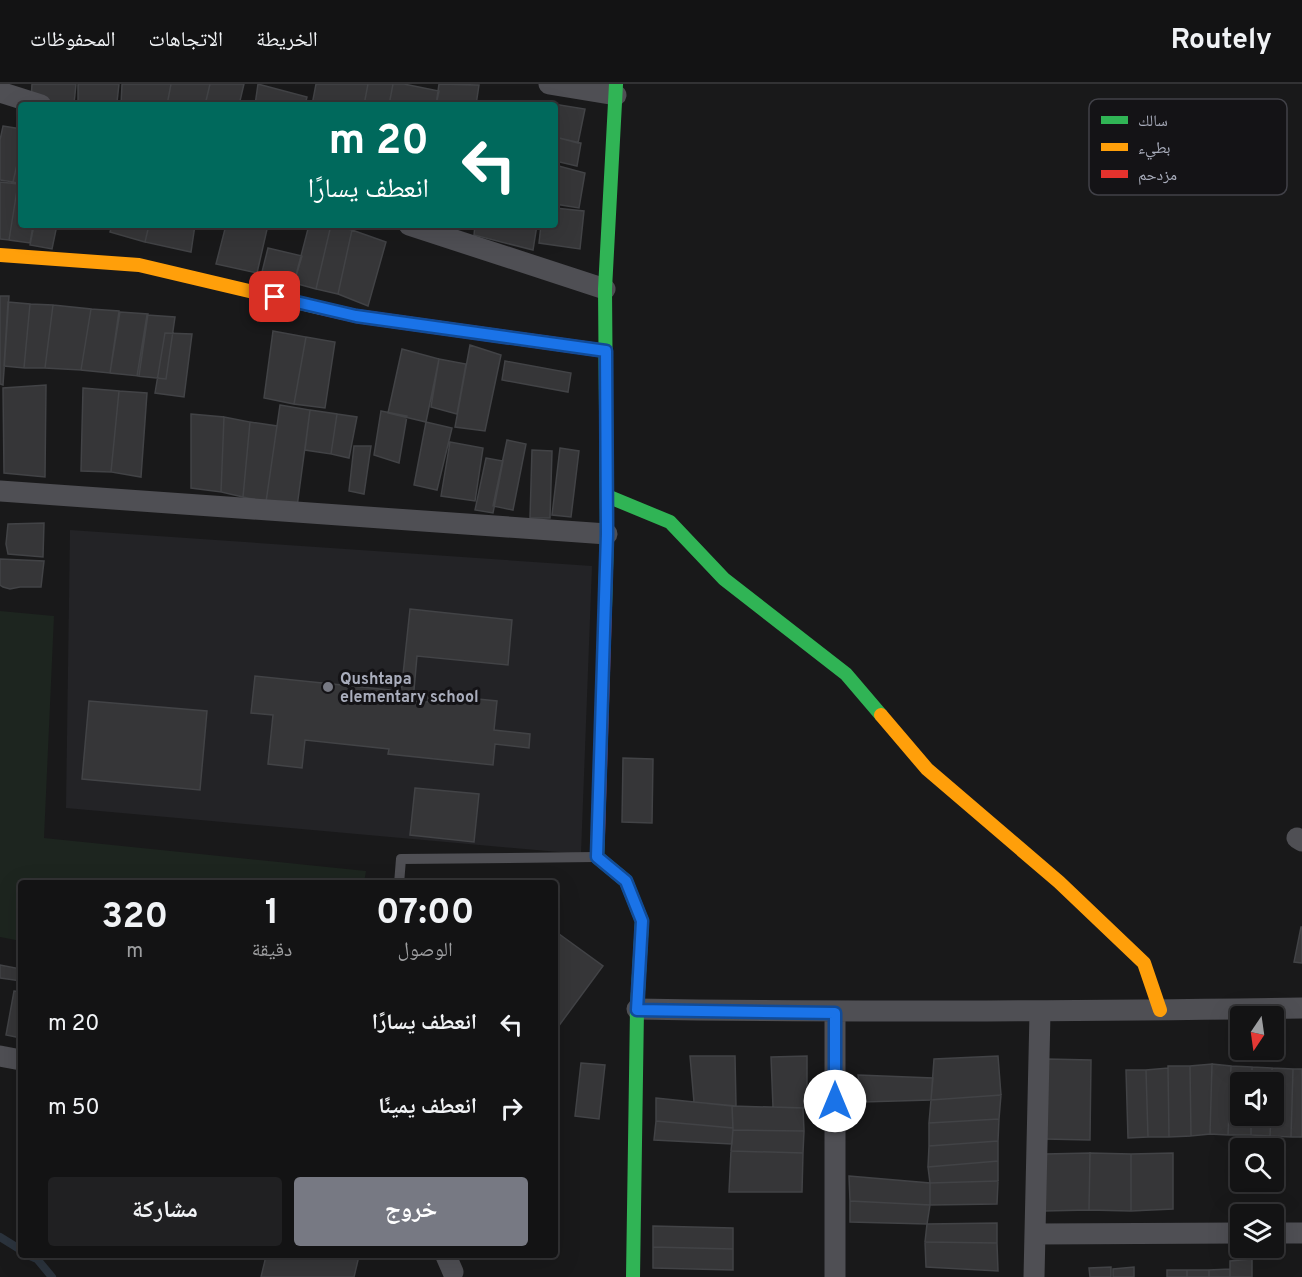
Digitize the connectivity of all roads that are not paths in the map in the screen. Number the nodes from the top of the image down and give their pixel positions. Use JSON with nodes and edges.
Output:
{"nodes":[{"id":1,"x":549,"y":84,"type":"edge"},
{"id":2,"x":616,"y":89,"type":"edge"},
{"id":3,"x":0,"y":92,"type":"edge"},
{"id":4,"x":32,"y":102,"type":"edge"},
{"id":5,"x":418,"y":228,"type":"edge"},
{"id":6,"x":0,"y":255,"type":"edge"},
{"id":7,"x":606,"y":289,"type":"junction"},
{"id":8,"x":606,"y":351,"type":"junction"},
{"id":9,"x":0,"y":491,"type":"edge"},
{"id":10,"x":607,"y":496,"type":"junction"},
{"id":11,"x":607,"y":534,"type":"junction"},
{"id":12,"x":597,"y":857,"type":"junction"},
{"id":13,"x":399,"y":880,"type":"edge"},
{"id":14,"x":1302,"y":1008,"type":"edge"},
{"id":15,"x":637,"y":1010,"type":"junction"},
{"id":16,"x":1160,"y":1010,"type":"junction"},
{"id":17,"x":1040,"y":1012,"type":"junction"},
{"id":18,"x":835,"y":1013,"type":"junction"},
{"id":19,"x":0,"y":1056,"type":"edge"},
{"id":20,"x":18,"y":1059,"type":"edge"},
{"id":21,"x":1230,"y":1233,"type":"edge"},
{"id":22,"x":1284,"y":1233,"type":"edge"},
{"id":23,"x":1302,"y":1233,"type":"edge"},
{"id":24,"x":1036,"y":1234,"type":"junction"},
{"id":25,"x":633,"y":1277,"type":"edge"},
{"id":26,"x":835,"y":1277,"type":"edge"},
{"id":27,"x":1034,"y":1277,"type":"edge"}],
"edges":[{"from":1,"to":2,"type":"street"},
{"from":2,"to":7,"type":"street"},
{"from":3,"to":4,"type":"street"},
{"from":5,"to":7,"type":"street"},
{"from":6,"to":8,"type":"street"},
{"from":7,"to":8,"type":"street"},
{"from":8,"to":10,"type":"street"},
{"from":9,"to":11,"type":"street"},
{"from":10,"to":11,"type":"street"},
{"from":10,"to":16,"type":"street"},
{"from":11,"to":12,"type":"street"},
{"from":12,"to":13,"type":"lane"},
{"from":12,"to":15,"type":"street"},
{"from":14,"to":16,"type":"street"},
{"from":15,"to":18,"type":"street"},
{"from":15,"to":25,"type":"street"},
{"from":16,"to":17,"type":"street"},
{"from":17,"to":18,"type":"street"},
{"from":17,"to":24,"type":"street"},
{"from":18,"to":26,"type":"street"},
{"from":19,"to":20,"type":"street"},
{"from":21,"to":24,"type":"street"},
{"from":22,"to":23,"type":"street"},
{"from":24,"to":27,"type":"street"}]}
